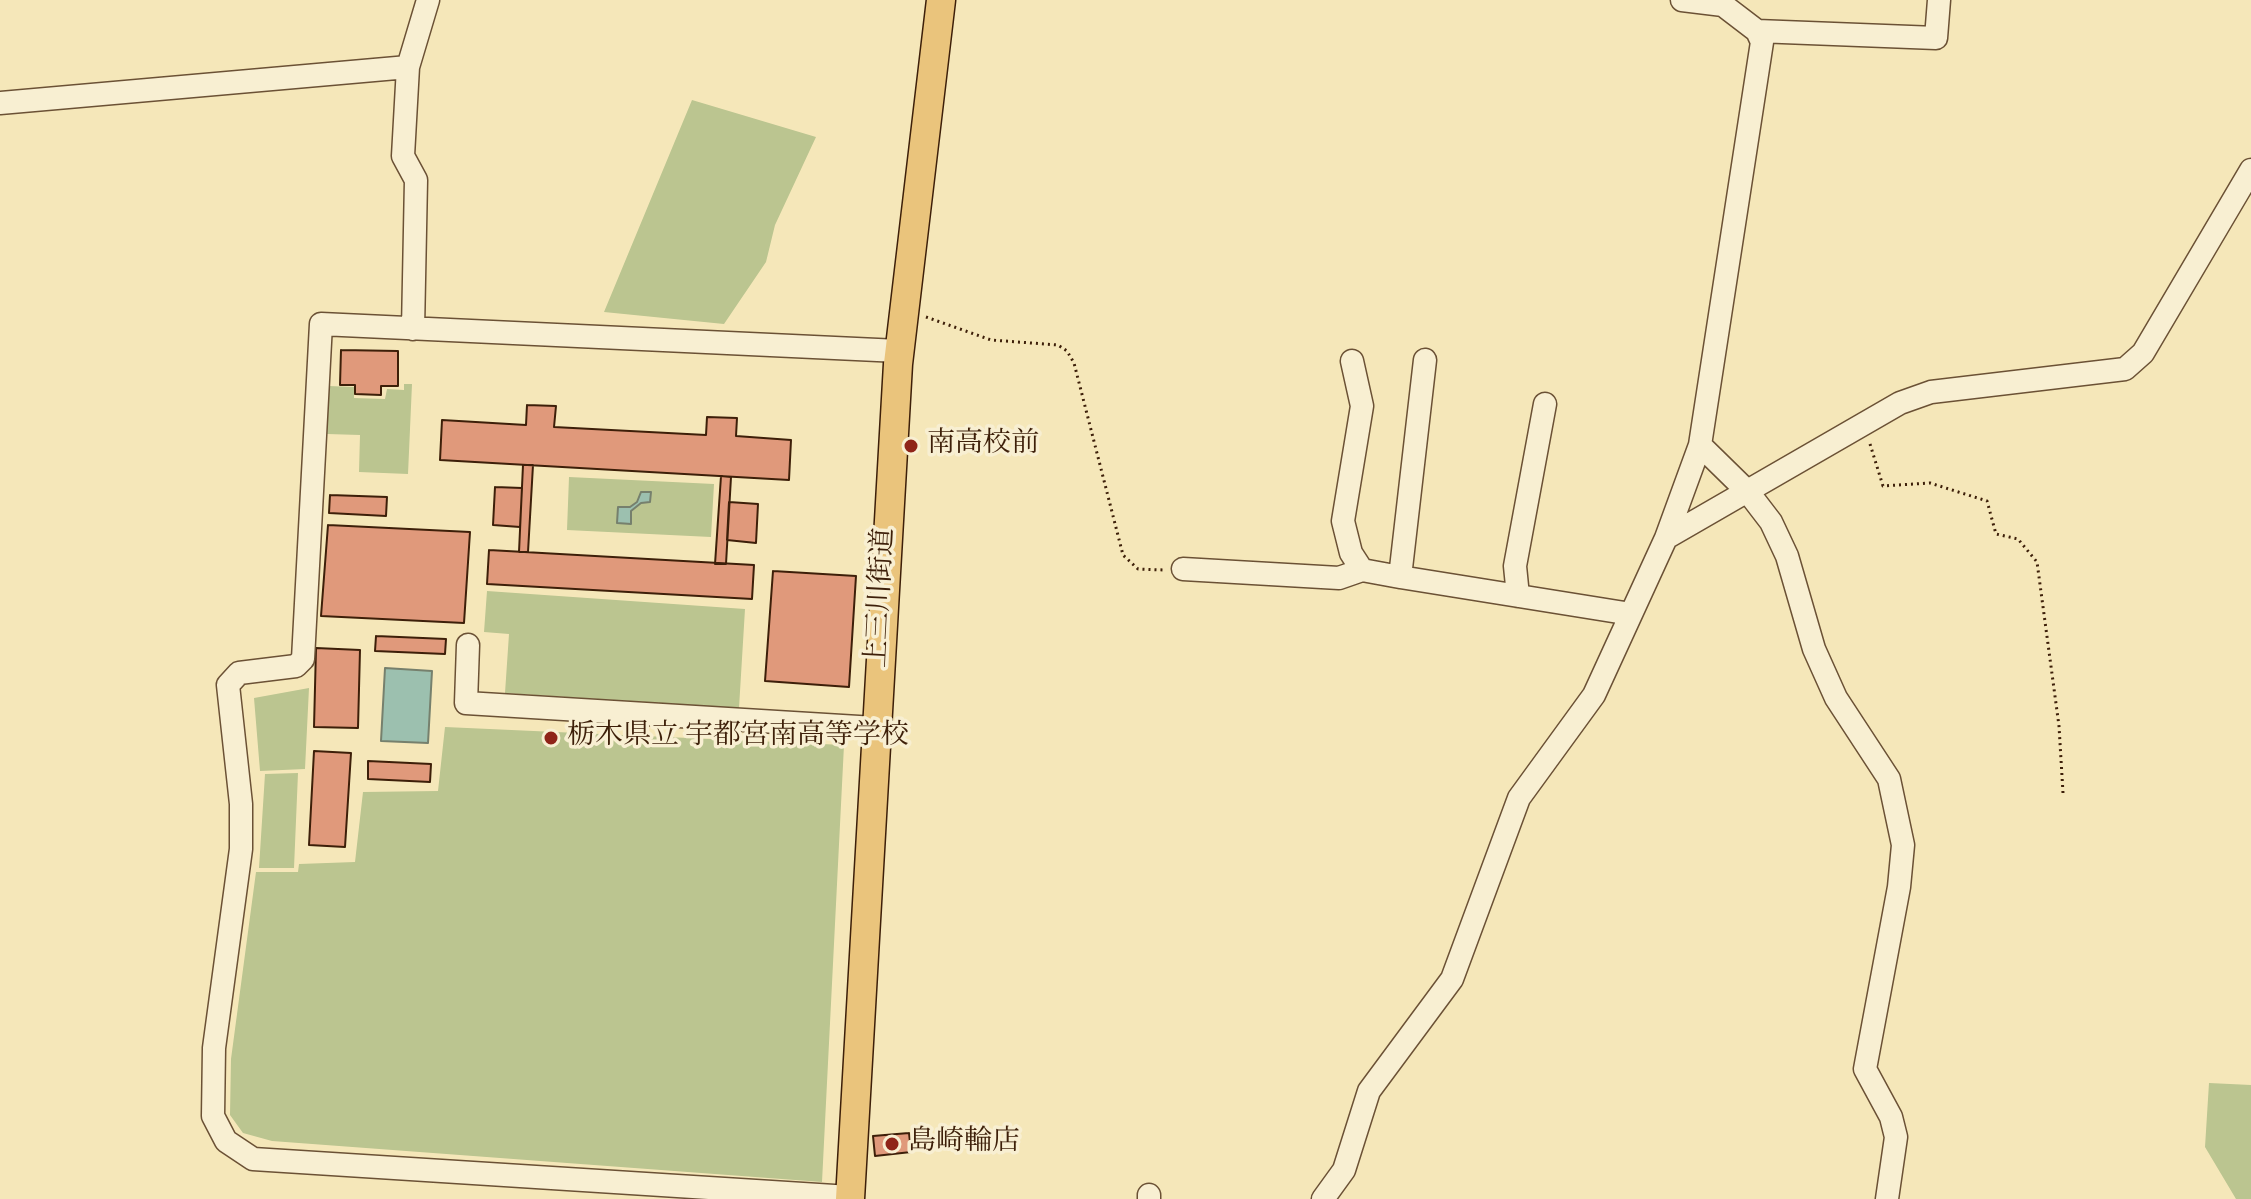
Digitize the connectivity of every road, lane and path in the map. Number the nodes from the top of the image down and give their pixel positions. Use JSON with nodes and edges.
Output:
{"nodes":[{"id":1,"x":428,"y":0,"type":"edge"},
{"id":2,"x":941,"y":0,"type":"edge"},
{"id":3,"x":1682,"y":0,"type":"edge"},
{"id":4,"x":1939,"y":0,"type":"edge"},
{"id":5,"x":1723,"y":2,"type":"edge"},
{"id":6,"x":1757,"y":31,"type":"junction"},
{"id":7,"x":408,"y":67,"type":"junction"},
{"id":8,"x":0,"y":103,"type":"edge"},
{"id":9,"x":2251,"y":170,"type":"edge"},
{"id":10,"x":902,"y":313,"type":"junction"},
{"id":11,"x":413,"y":329,"type":"junction"},
{"id":12,"x":899,"y":351,"type":"junction"},
{"id":13,"x":1425,"y":360,"type":"dead end"},
{"id":14,"x":1352,"y":361,"type":"dead end"},
{"id":15,"x":1545,"y":404,"type":"dead end"},
{"id":16,"x":1864,"y":425,"type":"junction"},
{"id":17,"x":1700,"y":445,"type":"junction"},
{"id":18,"x":1748,"y":492,"type":"junction"},
{"id":19,"x":1666,"y":538,"type":"junction"},
{"id":20,"x":1183,"y":569,"type":"joint"},
{"id":21,"x":1362,"y":570,"type":"junction"},
{"id":22,"x":1400,"y":577,"type":"junction"},
{"id":23,"x":1518,"y":596,"type":"junction"},
{"id":24,"x":1631,"y":614,"type":"junction"},
{"id":25,"x":468,"y":645,"type":"dead end"},
{"id":26,"x":875,"y":728,"type":"junction"},
{"id":27,"x":2063,"y":793,"type":"dead end"},
{"id":28,"x":596,"y":1191,"type":"edge"},
{"id":29,"x":850,"y":1198,"type":"edge"},
{"id":30,"x":1323,"y":1199,"type":"edge"},
{"id":31,"x":1887,"y":1199,"type":"edge"}],
"edges":[{"from":1,"to":7,"type":"street"},
{"from":2,"to":10,"type":"main road","name":"上三川街道"},
{"from":3,"to":5,"type":"street"},
{"from":4,"to":6,"type":"street"},
{"from":5,"to":6,"type":"street"},
{"from":6,"to":17,"type":"street"},
{"from":7,"to":8,"type":"street"},
{"from":7,"to":11,"type":"street"},
{"from":9,"to":16,"type":"street"},
{"from":10,"to":12,"type":"main road","name":"上三川街道"},
{"from":10,"to":20,"type":"path"},
{"from":11,"to":12,"type":"street"},
{"from":11,"to":28,"type":"street"},
{"from":12,"to":26,"type":"main road","name":"上三川街道"},
{"from":13,"to":22,"type":"street"},
{"from":14,"to":21,"type":"street"},
{"from":15,"to":23,"type":"street"},
{"from":16,"to":18,"type":"street"},
{"from":16,"to":27,"type":"path"},
{"from":17,"to":18,"type":"street"},
{"from":17,"to":19,"type":"street"},
{"from":18,"to":19,"type":"street"},
{"from":18,"to":31,"type":"street"},
{"from":19,"to":24,"type":"street"},
{"from":20,"to":21,"type":"street"},
{"from":21,"to":22,"type":"street"},
{"from":22,"to":23,"type":"street"},
{"from":23,"to":24,"type":"street"},
{"from":24,"to":30,"type":"street"},
{"from":25,"to":26,"type":"street"},
{"from":26,"to":29,"type":"main road","name":"上三川街道"},
{"from":28,"to":29,"type":"street"}]}
